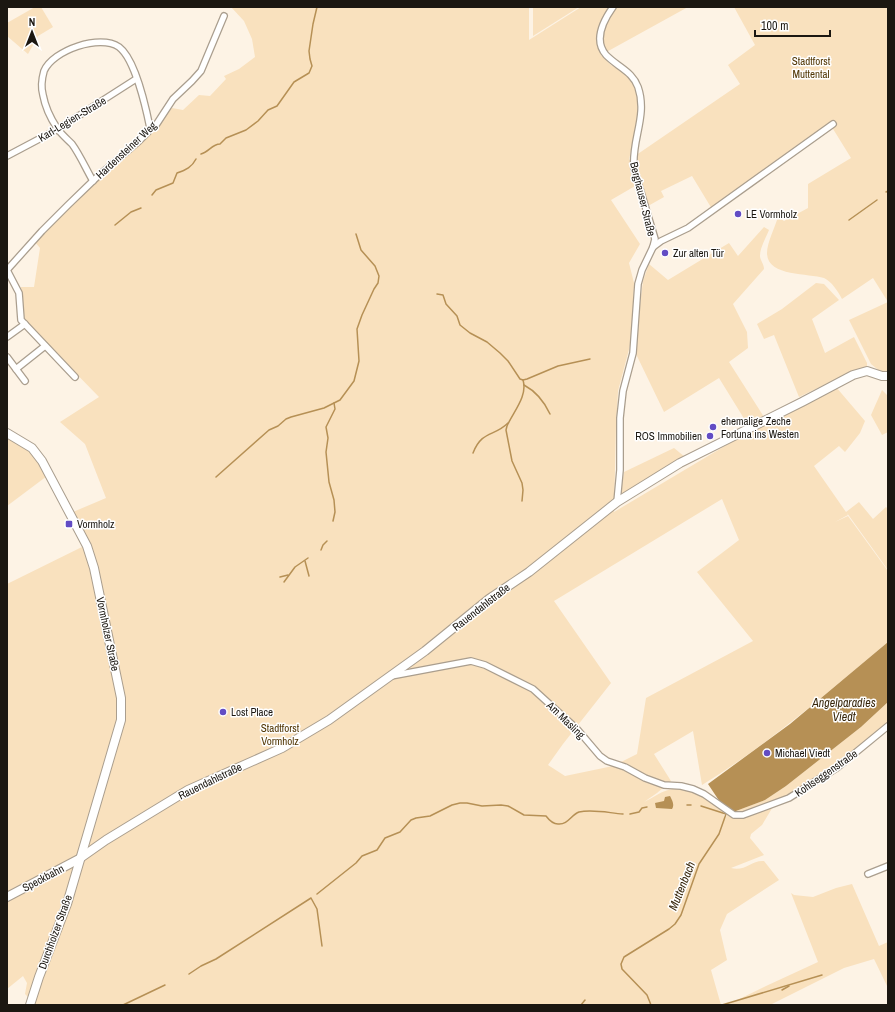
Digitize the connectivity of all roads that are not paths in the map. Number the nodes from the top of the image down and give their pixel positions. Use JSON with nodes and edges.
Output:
{"nodes":[{"id":1,"x":613,"y":7,"type":"edge"},
{"id":2,"x":224,"y":16,"type":"dead end"},
{"id":3,"x":136,"y":79,"type":"junction"},
{"id":4,"x":833,"y":124,"type":"dead end"},
{"id":5,"x":150,"y":128,"type":"junction"},
{"id":6,"x":58,"y":129,"type":"junction"},
{"id":7,"x":7,"y":156,"type":"edge"},
{"id":8,"x":93,"y":181,"type":"junction"},
{"id":9,"x":653,"y":247,"type":"junction"},
{"id":10,"x":7,"y":270,"type":"edge"},
{"id":11,"x":25,"y":324,"type":"junction"},
{"id":12,"x":7,"y":337,"type":"edge"},
{"id":13,"x":45,"y":346,"type":"junction"},
{"id":14,"x":7,"y":357,"type":"edge"},
{"id":15,"x":16,"y":369,"type":"junction"},
{"id":16,"x":888,"y":376,"type":"edge"},
{"id":17,"x":76,"y":377,"type":"dead end"},
{"id":18,"x":25,"y":381,"type":"dead end"},
{"id":19,"x":7,"y":433,"type":"edge"},
{"id":20,"x":617,"y":502,"type":"junction"},
{"id":21,"x":388,"y":677,"type":"junction"},
{"id":22,"x":888,"y":726,"type":"edge"},
{"id":23,"x":734,"y":815,"type":"joint"},
{"id":24,"x":79,"y":859,"type":"junction"},
{"id":25,"x":888,"y":866,"type":"edge"},
{"id":26,"x":868,"y":874,"type":"dead end"},
{"id":27,"x":7,"y":897,"type":"edge"},
{"id":28,"x":30,"y":1005,"type":"edge"}],
"edges":[{"from":1,"to":9,"type":"street","name":"Berghauser Straße"},
{"from":2,"to":5,"type":"street","name":"Hardensteiner Weg"},
{"from":3,"to":5,"type":"street"},
{"from":3,"to":6,"type":"street","name":"Karl-Legien-Straße"},
{"from":3,"to":6,"type":"street"},
{"from":4,"to":9,"type":"street"},
{"from":5,"to":8,"type":"street","name":"Hardensteiner Weg"},
{"from":6,"to":7,"type":"street","name":"Karl-Legien-Straße"},
{"from":6,"to":8,"type":"street"},
{"from":8,"to":10,"type":"street","name":"Hardensteiner Weg"},
{"from":9,"to":20,"type":"street","name":"Berghauser Straße"},
{"from":10,"to":11,"type":"street"},
{"from":11,"to":12,"type":"street"},
{"from":11,"to":13,"type":"street"},
{"from":13,"to":15,"type":"street"},
{"from":13,"to":17,"type":"street"},
{"from":14,"to":15,"type":"street"},
{"from":15,"to":18,"type":"street"},
{"from":16,"to":20,"type":"street","name":"Rauendahlstraße"},
{"from":19,"to":24,"type":"street","name":"Vormholzer Straße"},
{"from":20,"to":21,"type":"street","name":"Rauendahlstraße"},
{"from":21,"to":23,"type":"street","name":"Am Masling"},
{"from":21,"to":24,"type":"street","name":"Rauendahlstraße"},
{"from":22,"to":23,"type":"street","name":"Kohlseggenstraße"},
{"from":24,"to":27,"type":"street","name":"Speckbahn"},
{"from":24,"to":28,"type":"street","name":"Durchholzer Straße"},
{"from":25,"to":26,"type":"street"}]}
